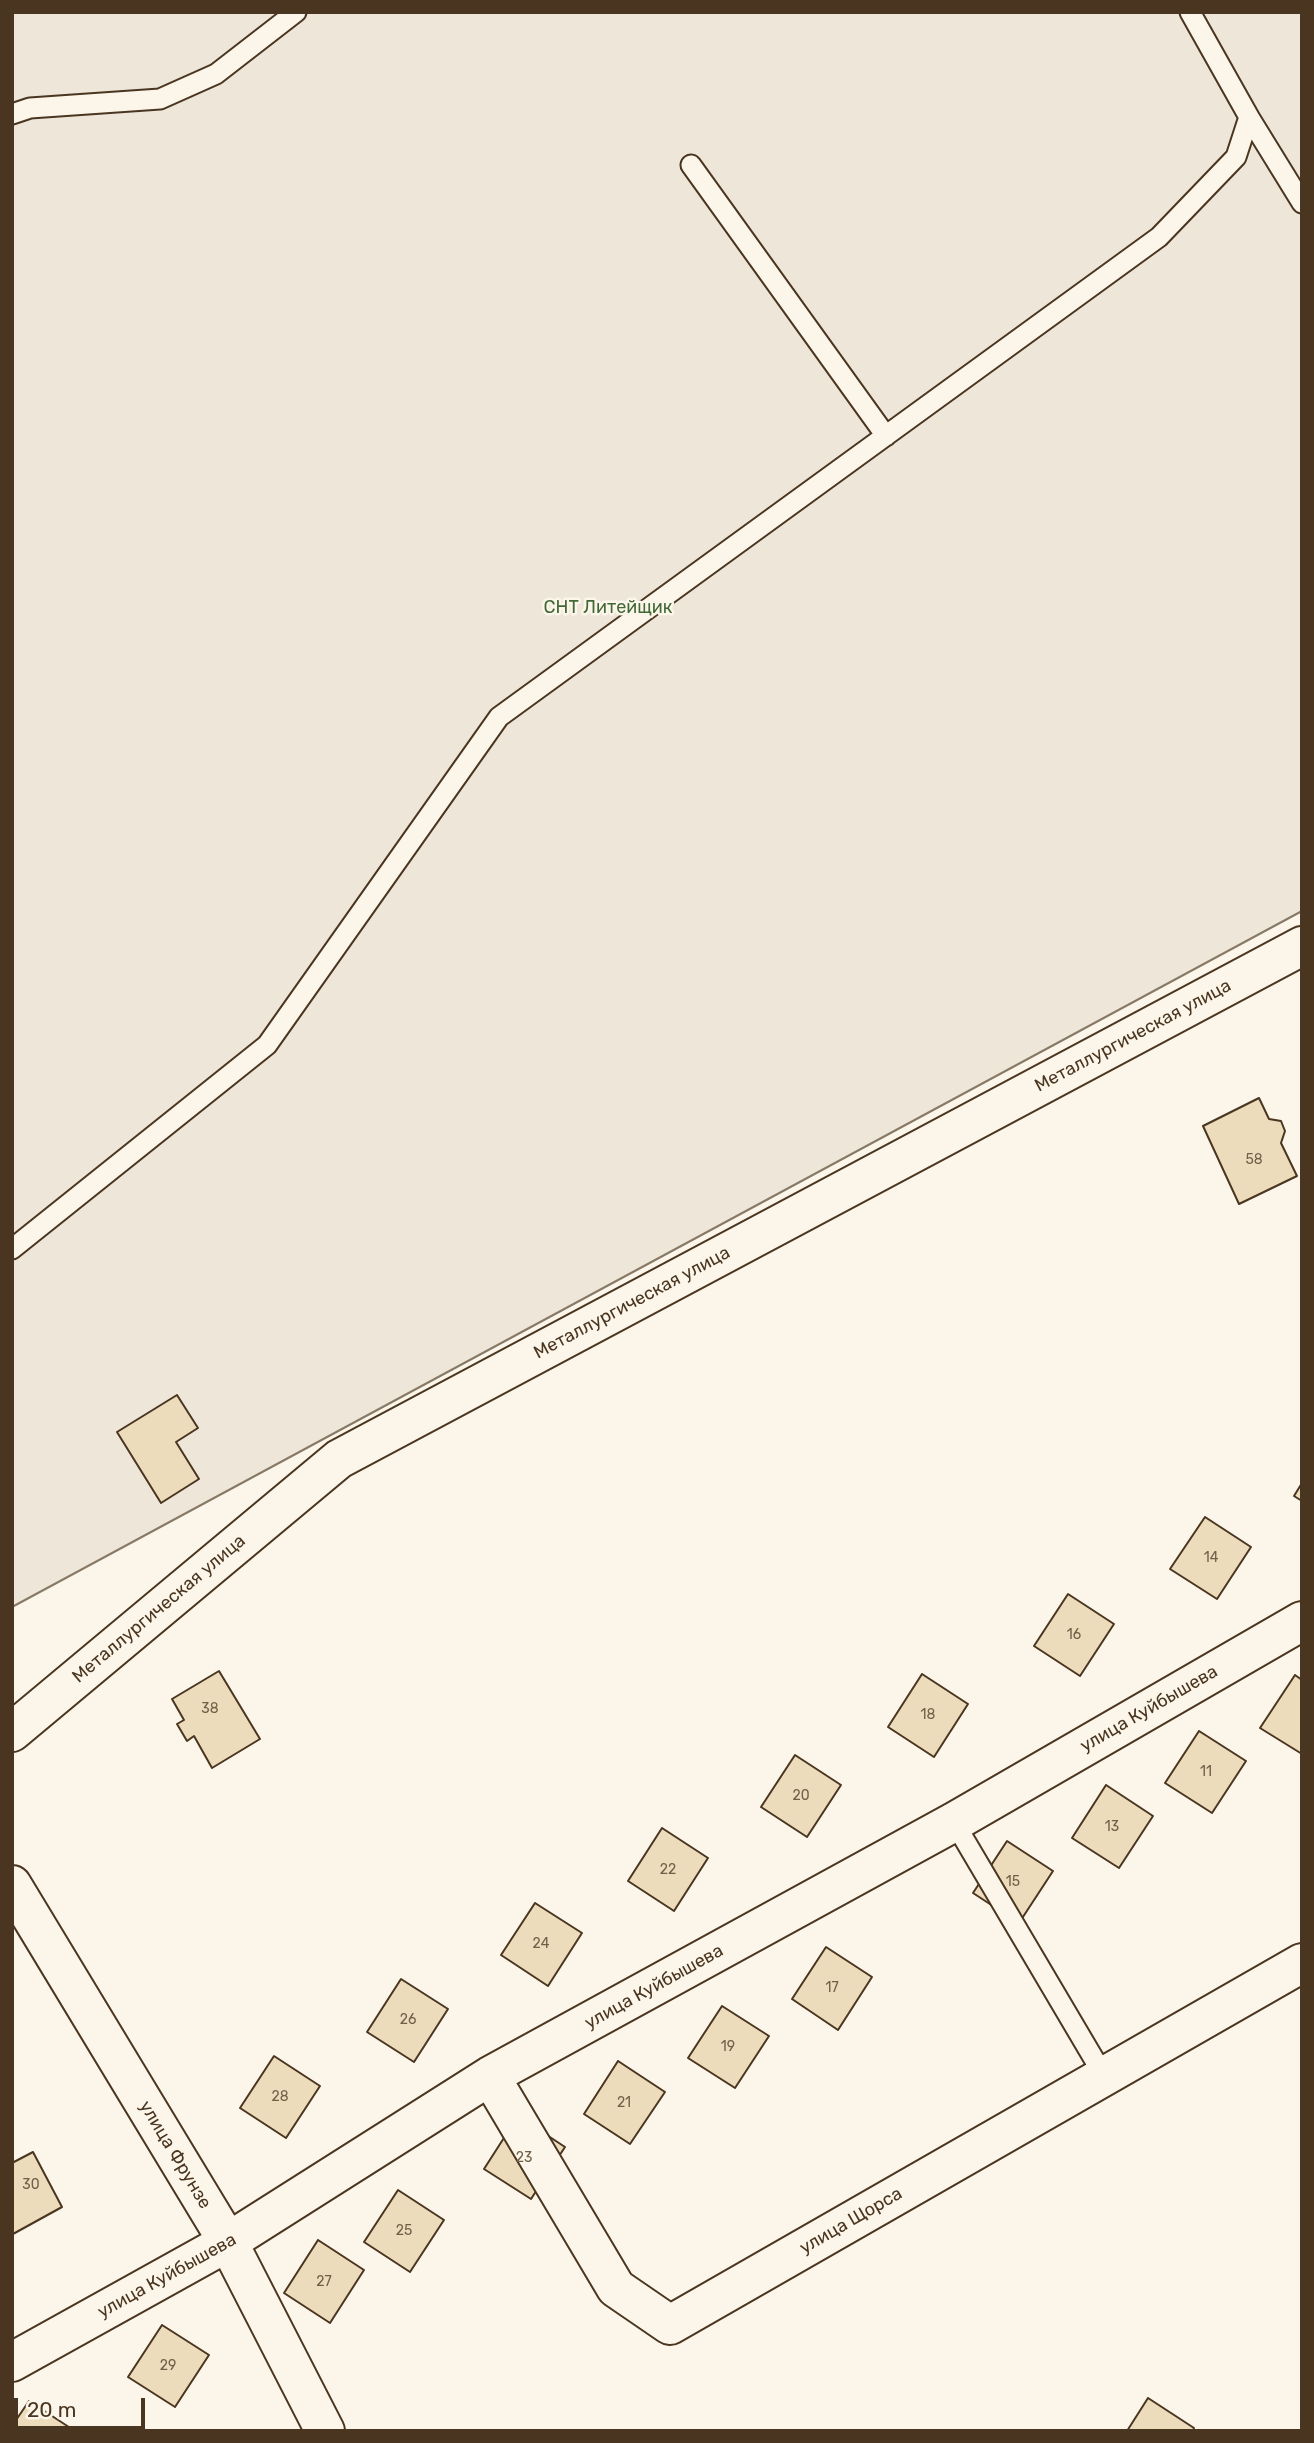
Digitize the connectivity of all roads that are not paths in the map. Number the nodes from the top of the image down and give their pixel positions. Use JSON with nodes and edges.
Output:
{"nodes":[{"id":1,"x":296,"y":12,"type":"edge"},
{"id":2,"x":1190,"y":12,"type":"edge"},
{"id":3,"x":12,"y":114,"type":"edge"},
{"id":4,"x":1249,"y":117,"type":"junction"},
{"id":5,"x":691,"y":165,"type":"dead end"},
{"id":6,"x":1302,"y":203,"type":"edge"},
{"id":7,"x":886,"y":436,"type":"junction"},
{"id":8,"x":1302,"y":946,"type":"edge"},
{"id":9,"x":12,"y":1249,"type":"edge"},
{"id":10,"x":1302,"y":1621,"type":"edge"},
{"id":11,"x":12,"y":1732,"type":"edge"},
{"id":12,"x":954,"y":1822,"type":"junction"},
{"id":13,"x":12,"y":1885,"type":"edge"},
{"id":14,"x":1302,"y":1964,"type":"edge"},
{"id":15,"x":490,"y":2076,"type":"junction"},
{"id":16,"x":1104,"y":2076,"type":"junction"},
{"id":17,"x":228,"y":2242,"type":"junction"},
{"id":18,"x":12,"y":2362,"type":"edge"},
{"id":19,"x":325,"y":2431,"type":"edge"}],
"edges":[{"from":1,"to":3,"type":"lane"},
{"from":2,"to":4,"type":"lane"},
{"from":4,"to":6,"type":"lane"},
{"from":4,"to":7,"type":"lane"},
{"from":5,"to":7,"type":"lane"},
{"from":7,"to":9,"type":"lane"},
{"from":8,"to":11,"type":"street","name":"Металлургическая улица"},
{"from":10,"to":12,"type":"street","name":"улица Куйбышева"},
{"from":12,"to":15,"type":"street","name":"улица Куйбышева"},
{"from":12,"to":16,"type":"lane"},
{"from":13,"to":17,"type":"street","name":"улица Фрунзе"},
{"from":14,"to":16,"type":"street","name":"улица Щорса"},
{"from":15,"to":16,"type":"street","name":"улица Щорса"},
{"from":15,"to":17,"type":"street","name":"улица Куйбышева"},
{"from":17,"to":18,"type":"street","name":"улица Куйбышева"},
{"from":17,"to":19,"type":"street","name":"улица Фрунзе"}]}
